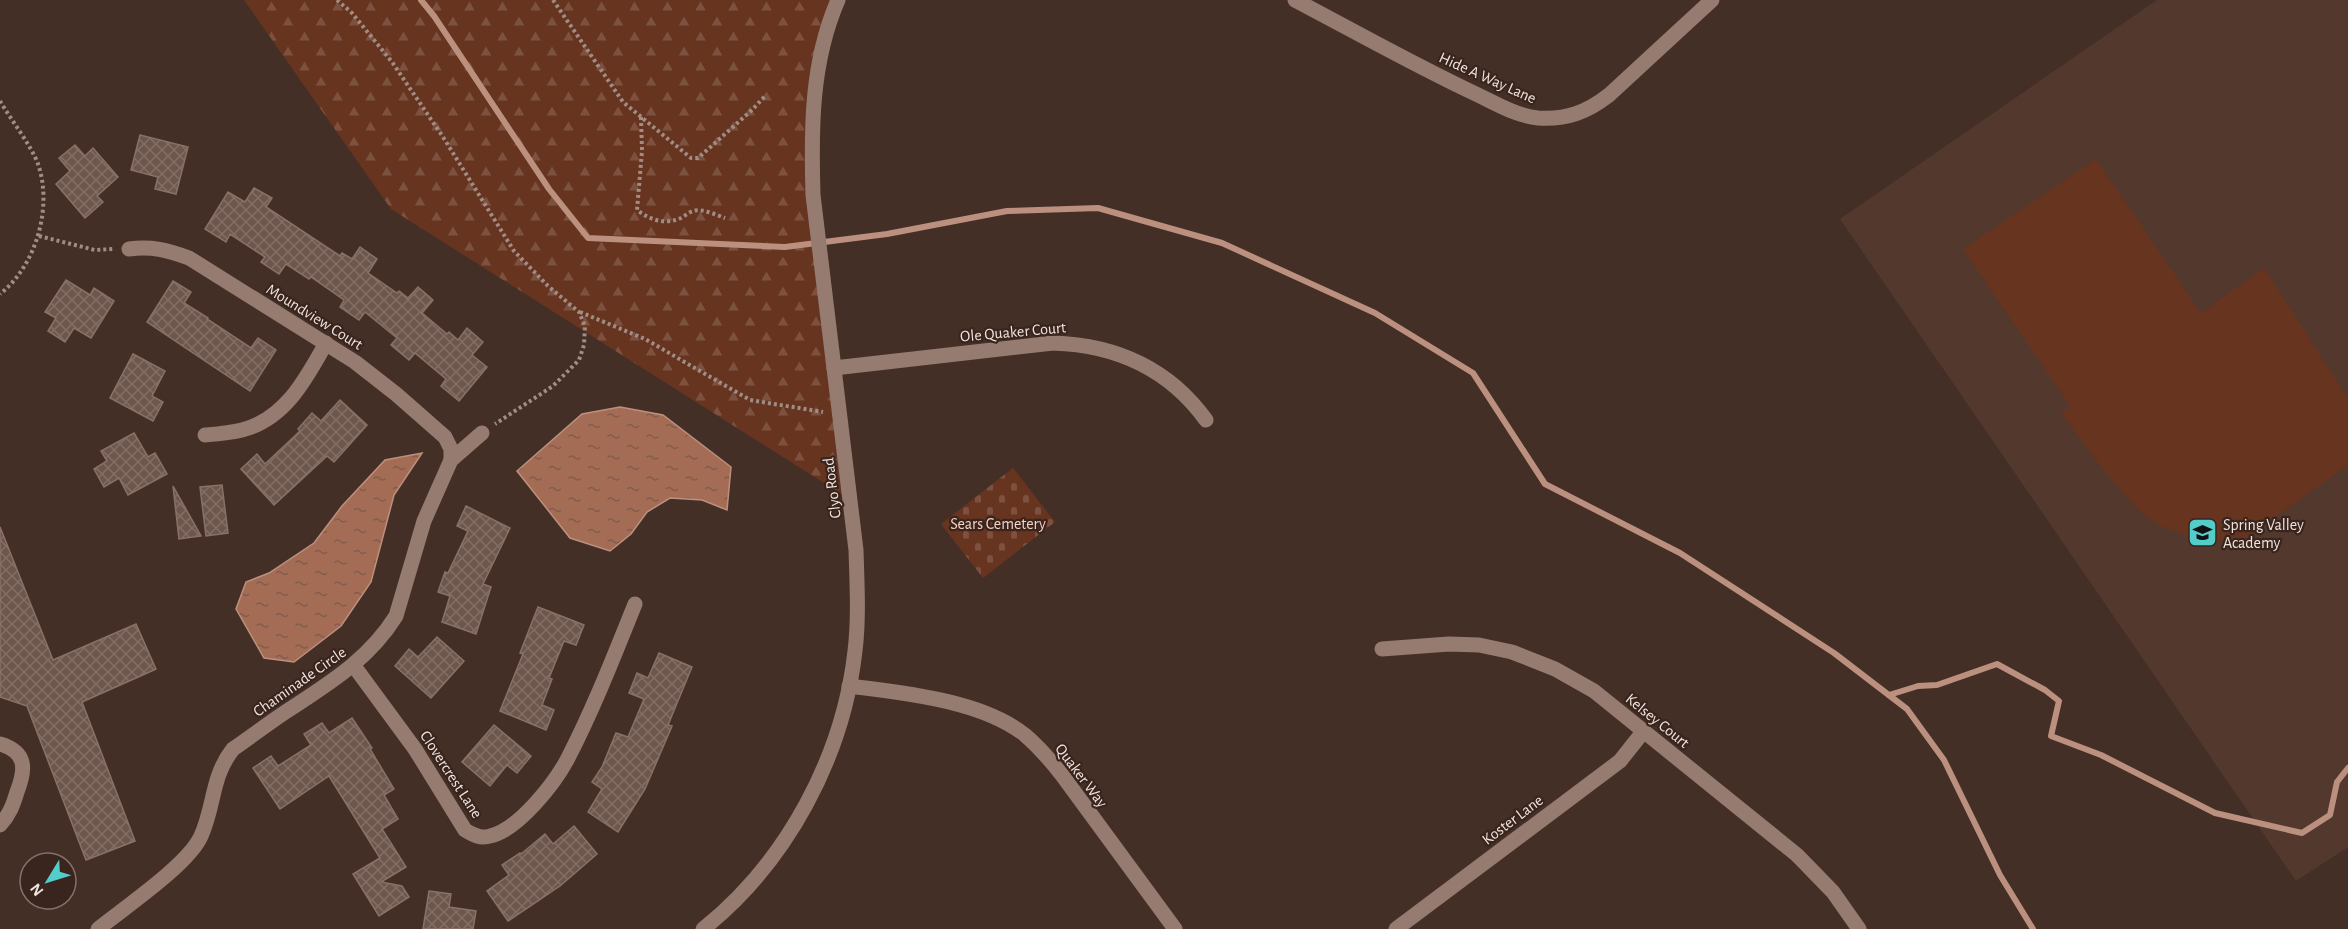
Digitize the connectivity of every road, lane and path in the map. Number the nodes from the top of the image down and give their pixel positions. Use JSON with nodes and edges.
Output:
{"nodes":[{"id":1,"x":337,"y":0,"type":"edge"},
{"id":2,"x":553,"y":0,"type":"edge"},
{"id":3,"x":838,"y":0,"type":"edge"},
{"id":4,"x":1295,"y":0,"type":"edge"},
{"id":5,"x":1712,"y":0,"type":"edge"},
{"id":6,"x":766,"y":95,"type":"dead end"},
{"id":7,"x":0,"y":101,"type":"edge"},
{"id":8,"x":641,"y":116,"type":"junction"},
{"id":9,"x":725,"y":218,"type":"dead end"},
{"id":10,"x":39,"y":236,"type":"junction"},
{"id":11,"x":129,"y":249,"type":"joint"},
{"id":12,"x":0,"y":294,"type":"edge"},
{"id":13,"x":579,"y":312,"type":"junction"},
{"id":14,"x":326,"y":343,"type":"junction"},
{"id":15,"x":834,"y":368,"type":"junction"},
{"id":16,"x":840,"y":415,"type":"junction"},
{"id":17,"x":1206,"y":420,"type":"dead end"},
{"id":18,"x":482,"y":433,"type":"joint"},
{"id":19,"x":205,"y":435,"type":"dead end"},
{"id":20,"x":451,"y":460,"type":"junction"},
{"id":21,"x":635,"y":604,"type":"dead end"},
{"id":22,"x":1382,"y":649,"type":"dead end"},
{"id":23,"x":354,"y":666,"type":"junction"},
{"id":24,"x":849,"y":686,"type":"junction"},
{"id":25,"x":1643,"y":732,"type":"junction"},
{"id":26,"x":0,"y":744,"type":"edge"},
{"id":27,"x":0,"y":825,"type":"edge"},
{"id":28,"x":114,"y":916,"type":"junction"},
{"id":29,"x":98,"y":929,"type":"edge"},
{"id":30,"x":125,"y":929,"type":"edge"},
{"id":31,"x":703,"y":929,"type":"edge"},
{"id":32,"x":1174,"y":929,"type":"edge"},
{"id":33,"x":1396,"y":929,"type":"edge"},
{"id":34,"x":1859,"y":929,"type":"edge"}],
"edges":[{"from":1,"to":13,"type":"path"},
{"from":2,"to":8,"type":"path"},
{"from":3,"to":15,"type":"street","name":"Clyo Road"},
{"from":4,"to":5,"type":"street","name":"Hide A Way Lane"},
{"from":6,"to":8,"type":"path"},
{"from":7,"to":10,"type":"path"},
{"from":8,"to":9,"type":"path"},
{"from":10,"to":11,"type":"path"},
{"from":10,"to":12,"type":"path"},
{"from":11,"to":14,"type":"street","name":"Moundview Court"},
{"from":13,"to":16,"type":"path"},
{"from":13,"to":18,"type":"path"},
{"from":14,"to":19,"type":"street"},
{"from":14,"to":20,"type":"street","name":"Moundview Court"},
{"from":15,"to":16,"type":"street","name":"Clyo Road"},
{"from":15,"to":17,"type":"street","name":"Ole Quaker Court"},
{"from":16,"to":24,"type":"street","name":"Clyo Road"},
{"from":18,"to":20,"type":"street","name":"Chaminade Circle"},
{"from":20,"to":23,"type":"street","name":"Chaminade Circle"},
{"from":21,"to":23,"type":"street","name":"Clovercrest Lane"},
{"from":22,"to":25,"type":"street","name":"Kelsey Court"},
{"from":23,"to":28,"type":"street","name":"Chaminade Circle"},
{"from":24,"to":31,"type":"street","name":"Clyo Road"},
{"from":24,"to":32,"type":"street","name":"Quaker Way"},
{"from":25,"to":33,"type":"street","name":"Koster Lane"},
{"from":25,"to":34,"type":"street","name":"Kelsey Court"},
{"from":26,"to":27,"type":"street"},
{"from":28,"to":29,"type":"street","name":"Chaminade Circle"},
{"from":28,"to":30,"type":"street"}]}
